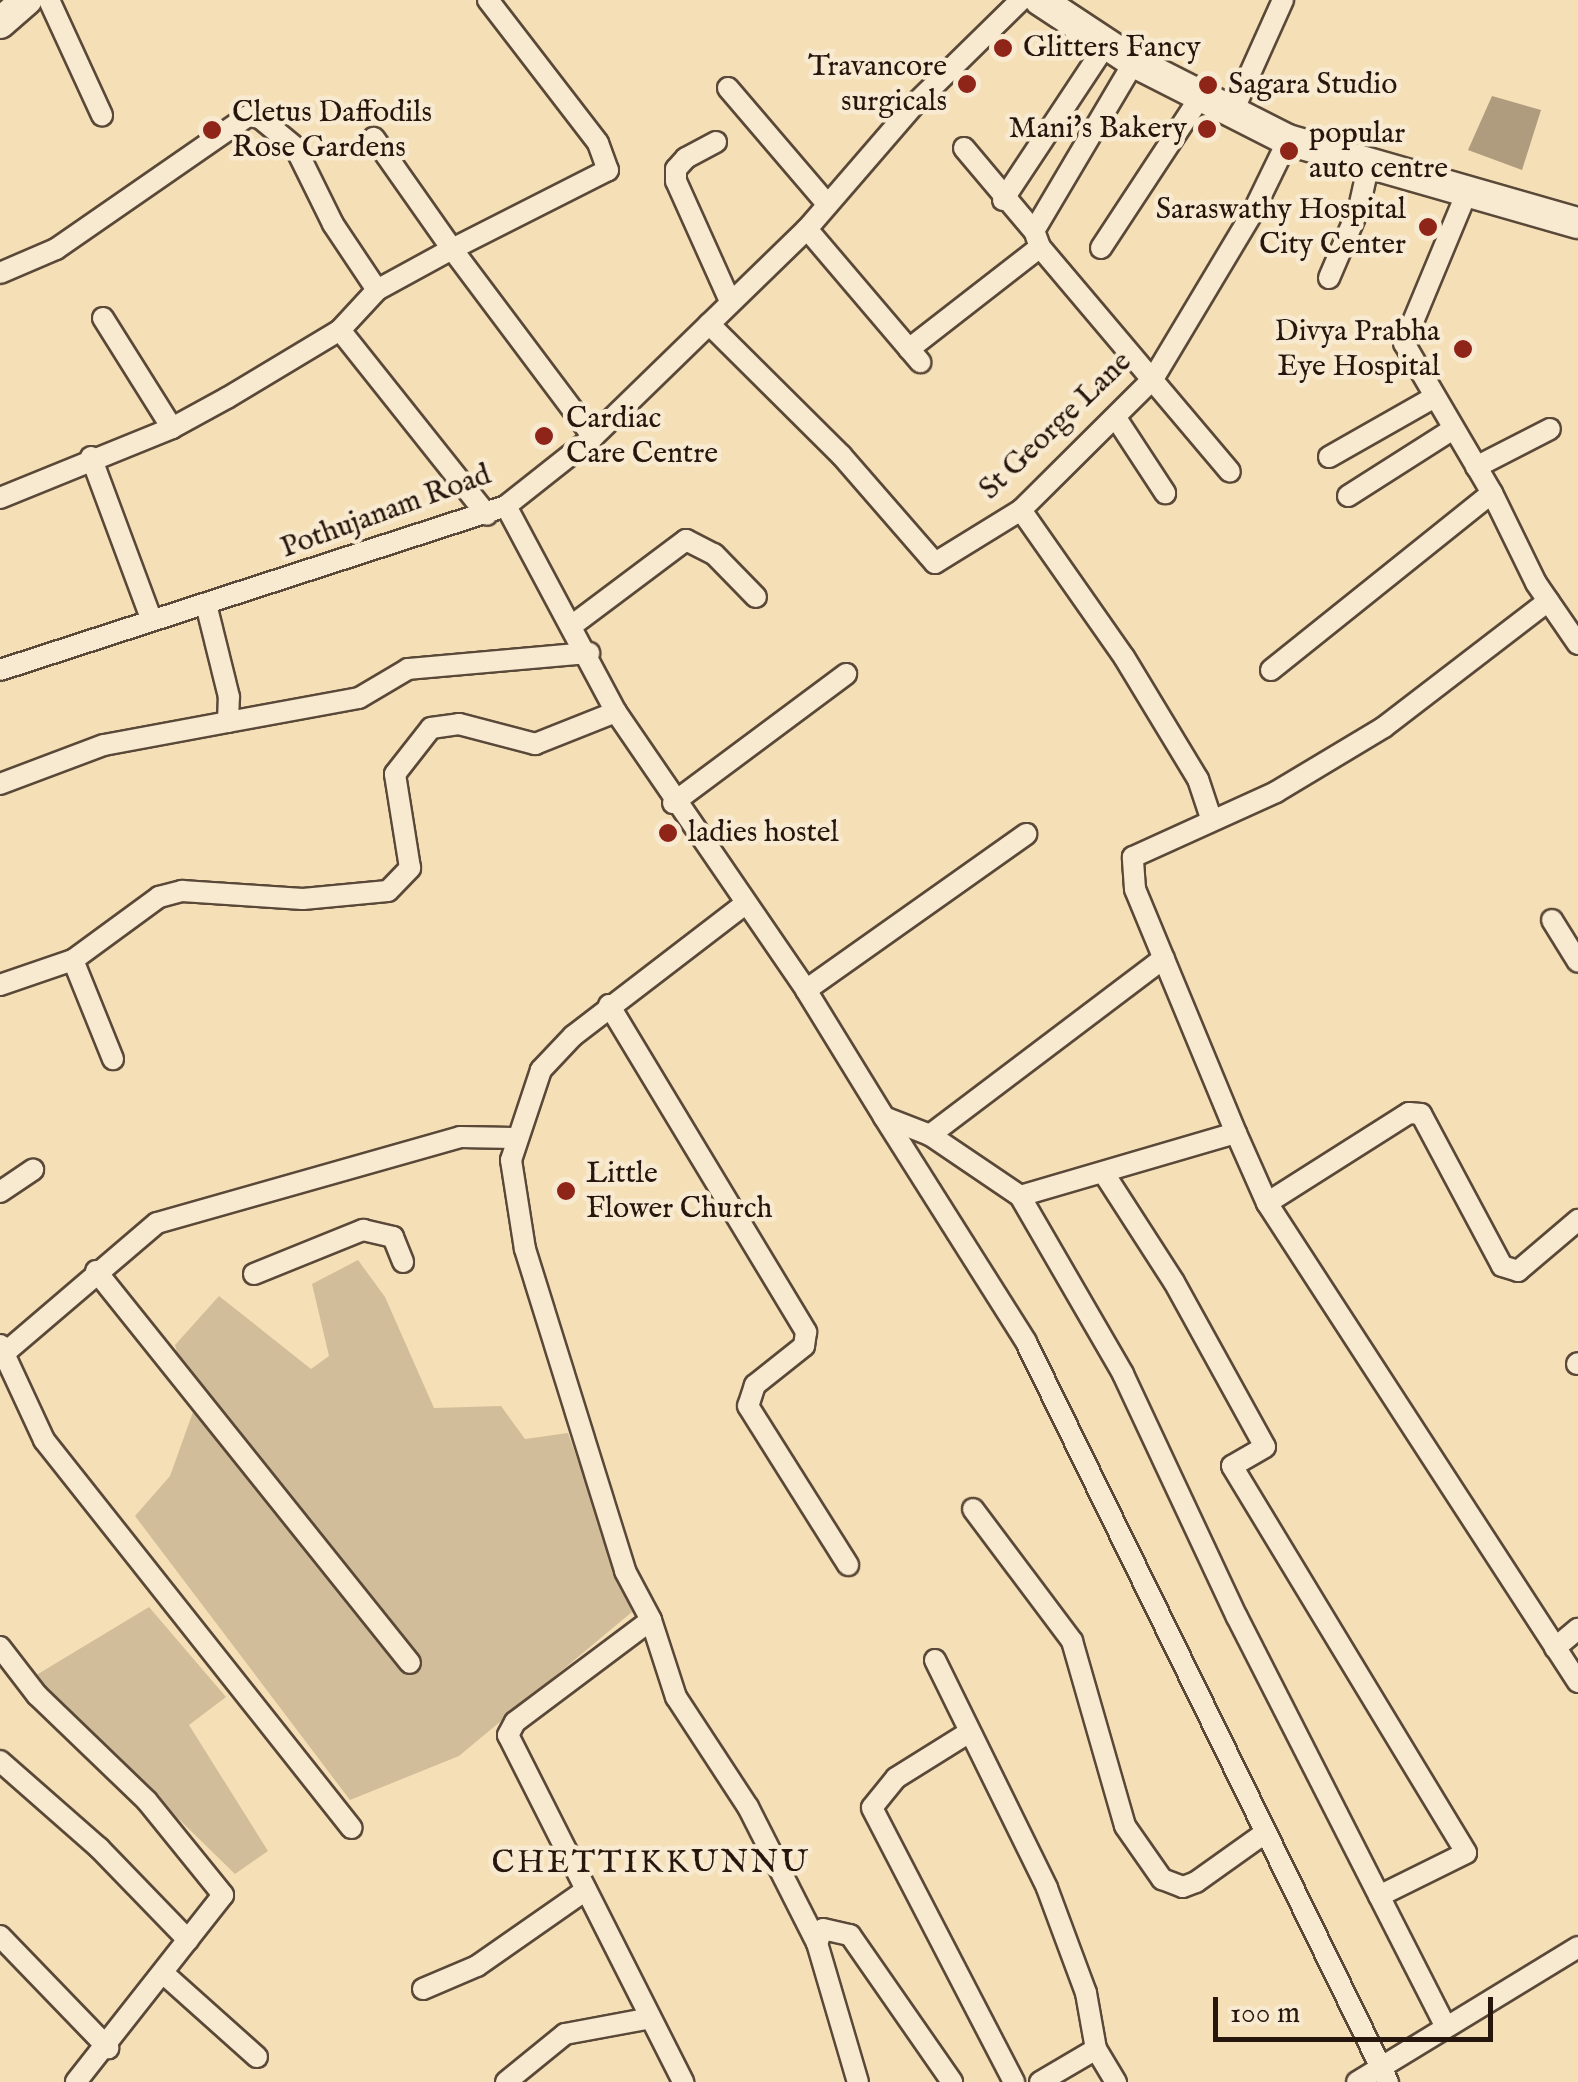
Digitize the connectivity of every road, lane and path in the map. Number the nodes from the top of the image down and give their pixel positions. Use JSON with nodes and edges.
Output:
{"nodes":[{"id":1,"x":26,"y":0,"type":"edge"},
{"id":2,"x":49,"y":0,"type":"edge"},
{"id":3,"x":488,"y":0,"type":"edge"},
{"id":4,"x":1021,"y":0,"type":"edge"},
{"id":5,"x":1040,"y":0,"type":"edge"},
{"id":6,"x":1284,"y":0,"type":"edge"},
{"id":7,"x":0,"y":23,"type":"edge"},
{"id":8,"x":1107,"y":43,"type":"junction"},
{"id":9,"x":1134,"y":62,"type":"junction"},
{"id":10,"x":728,"y":88,"type":"dead end"},
{"id":11,"x":1202,"y":94,"type":"junction"},
{"id":12,"x":1234,"y":109,"type":"junction"},
{"id":13,"x":102,"y":114,"type":"dead end"},
{"id":14,"x":374,"y":138,"type":"dead end"},
{"id":15,"x":1288,"y":140,"type":"junction"},
{"id":16,"x":716,"y":142,"type":"dead end"},
{"id":17,"x":964,"y":148,"type":"dead end"},
{"id":18,"x":1369,"y":163,"type":"junction"},
{"id":19,"x":1467,"y":192,"type":"junction"},
{"id":20,"x":1003,"y":200,"type":"junction"},
{"id":21,"x":826,"y":204,"type":"junction"},
{"id":22,"x":1578,"y":223,"type":"edge"},
{"id":23,"x":807,"y":229,"type":"junction"},
{"id":24,"x":1037,"y":239,"type":"junction"},
{"id":25,"x":1102,"y":248,"type":"dead end"},
{"id":26,"x":452,"y":249,"type":"junction"},
{"id":27,"x":0,"y":273,"type":"edge"},
{"id":28,"x":1329,"y":278,"type":"dead end"},
{"id":29,"x":377,"y":290,"type":"junction"},
{"id":30,"x":730,"y":300,"type":"junction"},
{"id":31,"x":103,"y":318,"type":"dead end"},
{"id":32,"x":709,"y":324,"type":"junction"},
{"id":33,"x":340,"y":330,"type":"junction"},
{"id":34,"x":1153,"y":378,"type":"junction"},
{"id":35,"x":1434,"y":398,"type":"junction"},
{"id":36,"x":1116,"y":418,"type":"junction"},
{"id":37,"x":172,"y":428,"type":"junction"},
{"id":38,"x":1453,"y":429,"type":"junction"},
{"id":39,"x":1550,"y":429,"type":"dead end"},
{"id":40,"x":593,"y":436,"type":"junction"},
{"id":41,"x":91,"y":457,"type":"junction"},
{"id":42,"x":1329,"y":458,"type":"dead end"},
{"id":43,"x":1476,"y":468,"type":"junction"},
{"id":44,"x":1230,"y":472,"type":"dead end"},
{"id":45,"x":1165,"y":493,"type":"dead end"},
{"id":46,"x":1492,"y":493,"type":"junction"},
{"id":47,"x":1348,"y":496,"type":"dead end"},
{"id":48,"x":0,"y":498,"type":"edge"},
{"id":49,"x":497,"y":510,"type":"junction"},
{"id":50,"x":1020,"y":510,"type":"junction"},
{"id":51,"x":756,"y":597,"type":"dead end"},
{"id":52,"x":1548,"y":601,"type":"junction"},
{"id":53,"x":206,"y":604,"type":"junction"},
{"id":54,"x":150,"y":616,"type":"junction"},
{"id":55,"x":574,"y":624,"type":"junction"},
{"id":56,"x":1578,"y":644,"type":"edge"},
{"id":57,"x":589,"y":653,"type":"junction"},
{"id":58,"x":0,"y":670,"type":"edge"},
{"id":59,"x":1271,"y":670,"type":"dead end"},
{"id":60,"x":846,"y":674,"type":"dead end"},
{"id":61,"x":616,"y":712,"type":"junction"},
{"id":62,"x":228,"y":722,"type":"junction"},
{"id":63,"x":0,"y":784,"type":"edge"},
{"id":64,"x":673,"y":802,"type":"junction"},
{"id":65,"x":1212,"y":818,"type":"junction"},
{"id":66,"x":1026,"y":834,"type":"dead end"},
{"id":67,"x":745,"y":904,"type":"junction"},
{"id":68,"x":1552,"y":920,"type":"dead end"},
{"id":69,"x":1164,"y":958,"type":"junction"},
{"id":70,"x":73,"y":960,"type":"junction"},
{"id":71,"x":1578,"y":962,"type":"edge"},
{"id":72,"x":0,"y":985,"type":"edge"},
{"id":73,"x":806,"y":990,"type":"junction"},
{"id":74,"x":609,"y":1004,"type":"junction"},
{"id":75,"x":113,"y":1059,"type":"dead end"},
{"id":76,"x":884,"y":1117,"type":"junction"},
{"id":77,"x":1236,"y":1133,"type":"junction"},
{"id":78,"x":930,"y":1135,"type":"junction"},
{"id":79,"x":514,"y":1138,"type":"junction"},
{"id":80,"x":33,"y":1170,"type":"dead end"},
{"id":81,"x":1104,"y":1175,"type":"junction"},
{"id":82,"x":0,"y":1192,"type":"edge"},
{"id":83,"x":1020,"y":1196,"type":"junction"},
{"id":84,"x":1266,"y":1203,"type":"junction"},
{"id":85,"x":1578,"y":1220,"type":"edge"},
{"id":86,"x":403,"y":1262,"type":"dead end"},
{"id":87,"x":96,"y":1271,"type":"junction"},
{"id":88,"x":254,"y":1274,"type":"dead end"},
{"id":89,"x":2,"y":1351,"type":"edge"},
{"id":90,"x":973,"y":1510,"type":"dead end"},
{"id":91,"x":848,"y":1566,"type":"dead end"},
{"id":92,"x":651,"y":1620,"type":"junction"},
{"id":93,"x":1578,"y":1629,"type":"edge"},
{"id":94,"x":0,"y":1647,"type":"edge"},
{"id":95,"x":1555,"y":1648,"type":"junction"},
{"id":96,"x":935,"y":1660,"type":"dead end"},
{"id":97,"x":410,"y":1663,"type":"dead end"},
{"id":98,"x":1578,"y":1682,"type":"edge"},
{"id":99,"x":968,"y":1733,"type":"junction"},
{"id":100,"x":0,"y":1761,"type":"edge"},
{"id":101,"x":352,"y":1828,"type":"dead end"},
{"id":102,"x":1265,"y":1833,"type":"junction"},
{"id":103,"x":586,"y":1890,"type":"junction"},
{"id":104,"x":1379,"y":1896,"type":"junction"},
{"id":105,"x":0,"y":1936,"type":"edge"},
{"id":106,"x":188,"y":1940,"type":"junction"},
{"id":107,"x":816,"y":1943,"type":"junction"},
{"id":108,"x":1578,"y":1947,"type":"edge"},
{"id":109,"x":163,"y":1973,"type":"junction"},
{"id":110,"x":423,"y":1989,"type":"dead end"},
{"id":111,"x":651,"y":2018,"type":"junction"},
{"id":112,"x":1444,"y":2025,"type":"junction"},
{"id":113,"x":108,"y":2048,"type":"junction"},
{"id":114,"x":1096,"y":2049,"type":"junction"},
{"id":115,"x":257,"y":2057,"type":"dead end"},
{"id":116,"x":1384,"y":2075,"type":"edge"},
{"id":117,"x":76,"y":2082,"type":"edge"},
{"id":118,"x":506,"y":2082,"type":"edge"},
{"id":119,"x":683,"y":2082,"type":"edge"},
{"id":120,"x":858,"y":2082,"type":"edge"},
{"id":121,"x":952,"y":2082,"type":"edge"},
{"id":122,"x":1014,"y":2082,"type":"edge"},
{"id":123,"x":1040,"y":2082,"type":"edge"},
{"id":124,"x":1116,"y":2082,"type":"edge"},
{"id":125,"x":1358,"y":2082,"type":"edge"}],
"edges":[{"from":1,"to":7,"type":"main road"},
{"from":2,"to":13,"type":"street"},
{"from":3,"to":26,"type":"street"},
{"from":4,"to":21,"type":"street","name":"Pothujanam Road"},
{"from":5,"to":8,"type":"main road"},
{"from":6,"to":12,"type":"street"},
{"from":8,"to":9,"type":"main road"},
{"from":8,"to":20,"type":"street"},
{"from":9,"to":11,"type":"main road"},
{"from":9,"to":24,"type":"street"},
{"from":10,"to":21,"type":"street"},
{"from":11,"to":12,"type":"main road"},
{"from":11,"to":25,"type":"street"},
{"from":12,"to":15,"type":"main road"},
{"from":14,"to":26,"type":"street"},
{"from":15,"to":18,"type":"main road"},
{"from":15,"to":34,"type":"street","name":"St George Lane"},
{"from":16,"to":30,"type":"street"},
{"from":17,"to":20,"type":"street"},
{"from":18,"to":19,"type":"main road"},
{"from":18,"to":28,"type":"street"},
{"from":19,"to":22,"type":"main road"},
{"from":19,"to":35,"type":"street"},
{"from":20,"to":24,"type":"street"},
{"from":21,"to":23,"type":"street","name":"Pothujanam Road"},
{"from":23,"to":24,"type":"street"},
{"from":23,"to":30,"type":"street","name":"Pothujanam Road"},
{"from":24,"to":34,"type":"street"},
{"from":26,"to":29,"type":"street"},
{"from":26,"to":40,"type":"street"},
{"from":27,"to":29,"type":"street"},
{"from":29,"to":33,"type":"street"},
{"from":30,"to":32,"type":"street","name":"Pothujanam Road"},
{"from":31,"to":37,"type":"street"},
{"from":32,"to":40,"type":"street","name":"Pothujanam Road"},
{"from":32,"to":50,"type":"street","name":"St George Lane"},
{"from":33,"to":37,"type":"street"},
{"from":33,"to":49,"type":"street"},
{"from":34,"to":36,"type":"street","name":"St George Lane"},
{"from":34,"to":44,"type":"street"},
{"from":35,"to":38,"type":"street"},
{"from":35,"to":42,"type":"street"},
{"from":36,"to":45,"type":"street"},
{"from":36,"to":50,"type":"street","name":"St George Lane"},
{"from":37,"to":41,"type":"street"},
{"from":38,"to":43,"type":"street"},
{"from":38,"to":47,"type":"street"},
{"from":39,"to":43,"type":"street"},
{"from":40,"to":49,"type":"street","name":"Pothujanam Road"},
{"from":41,"to":48,"type":"street"},
{"from":41,"to":54,"type":"street"},
{"from":43,"to":46,"type":"street"},
{"from":46,"to":52,"type":"street"},
{"from":46,"to":59,"type":"street"},
{"from":49,"to":53,"type":"street","name":"Pothujanam Road"},
{"from":49,"to":55,"type":"street"},
{"from":50,"to":65,"type":"street"},
{"from":51,"to":55,"type":"street"},
{"from":52,"to":56,"type":"street"},
{"from":52,"to":65,"type":"street"},
{"from":53,"to":54,"type":"street","name":"Pothujanam Road"},
{"from":53,"to":62,"type":"street"},
{"from":54,"to":58,"type":"street","name":"Pothujanam Road"},
{"from":55,"to":57,"type":"street"},
{"from":57,"to":61,"type":"street"},
{"from":57,"to":62,"type":"street"},
{"from":60,"to":64,"type":"street"},
{"from":61,"to":64,"type":"street"},
{"from":61,"to":70,"type":"street"},
{"from":62,"to":63,"type":"street"},
{"from":64,"to":67,"type":"street"},
{"from":65,"to":69,"type":"street"},
{"from":66,"to":73,"type":"street"},
{"from":67,"to":73,"type":"street"},
{"from":67,"to":74,"type":"street"},
{"from":68,"to":71,"type":"street"},
{"from":69,"to":77,"type":"street"},
{"from":69,"to":78,"type":"street"},
{"from":70,"to":72,"type":"street"},
{"from":70,"to":75,"type":"street"},
{"from":73,"to":76,"type":"street"},
{"from":74,"to":79,"type":"street"},
{"from":74,"to":91,"type":"street"},
{"from":76,"to":78,"type":"street"},
{"from":76,"to":102,"type":"street"},
{"from":77,"to":81,"type":"street"},
{"from":77,"to":84,"type":"street"},
{"from":78,"to":83,"type":"street"},
{"from":79,"to":87,"type":"street"},
{"from":79,"to":92,"type":"street"},
{"from":80,"to":82,"type":"street"},
{"from":81,"to":83,"type":"street"},
{"from":81,"to":104,"type":"street"},
{"from":83,"to":104,"type":"street"},
{"from":84,"to":85,"type":"street"},
{"from":84,"to":95,"type":"street"},
{"from":86,"to":88,"type":"street"},
{"from":87,"to":89,"type":"street"},
{"from":87,"to":97,"type":"street"},
{"from":89,"to":101,"type":"street"},
{"from":90,"to":102,"type":"street"},
{"from":92,"to":103,"type":"street"},
{"from":92,"to":107,"type":"street"},
{"from":93,"to":95,"type":"street"},
{"from":94,"to":106,"type":"street"},
{"from":95,"to":98,"type":"street"},
{"from":96,"to":99,"type":"street"},
{"from":99,"to":114,"type":"street"},
{"from":99,"to":122,"type":"street"},
{"from":100,"to":106,"type":"street"},
{"from":102,"to":116,"type":"street"},
{"from":103,"to":110,"type":"street"},
{"from":103,"to":111,"type":"street"},
{"from":104,"to":112,"type":"street"},
{"from":105,"to":113,"type":"street"},
{"from":106,"to":109,"type":"street"},
{"from":107,"to":120,"type":"street"},
{"from":107,"to":121,"type":"street"},
{"from":108,"to":112,"type":"street"},
{"from":109,"to":113,"type":"street"},
{"from":109,"to":115,"type":"street"},
{"from":111,"to":118,"type":"street"},
{"from":111,"to":119,"type":"street"},
{"from":112,"to":116,"type":"street"},
{"from":113,"to":117,"type":"street"},
{"from":114,"to":123,"type":"street"},
{"from":114,"to":124,"type":"street"},
{"from":116,"to":125,"type":"street"}]}
